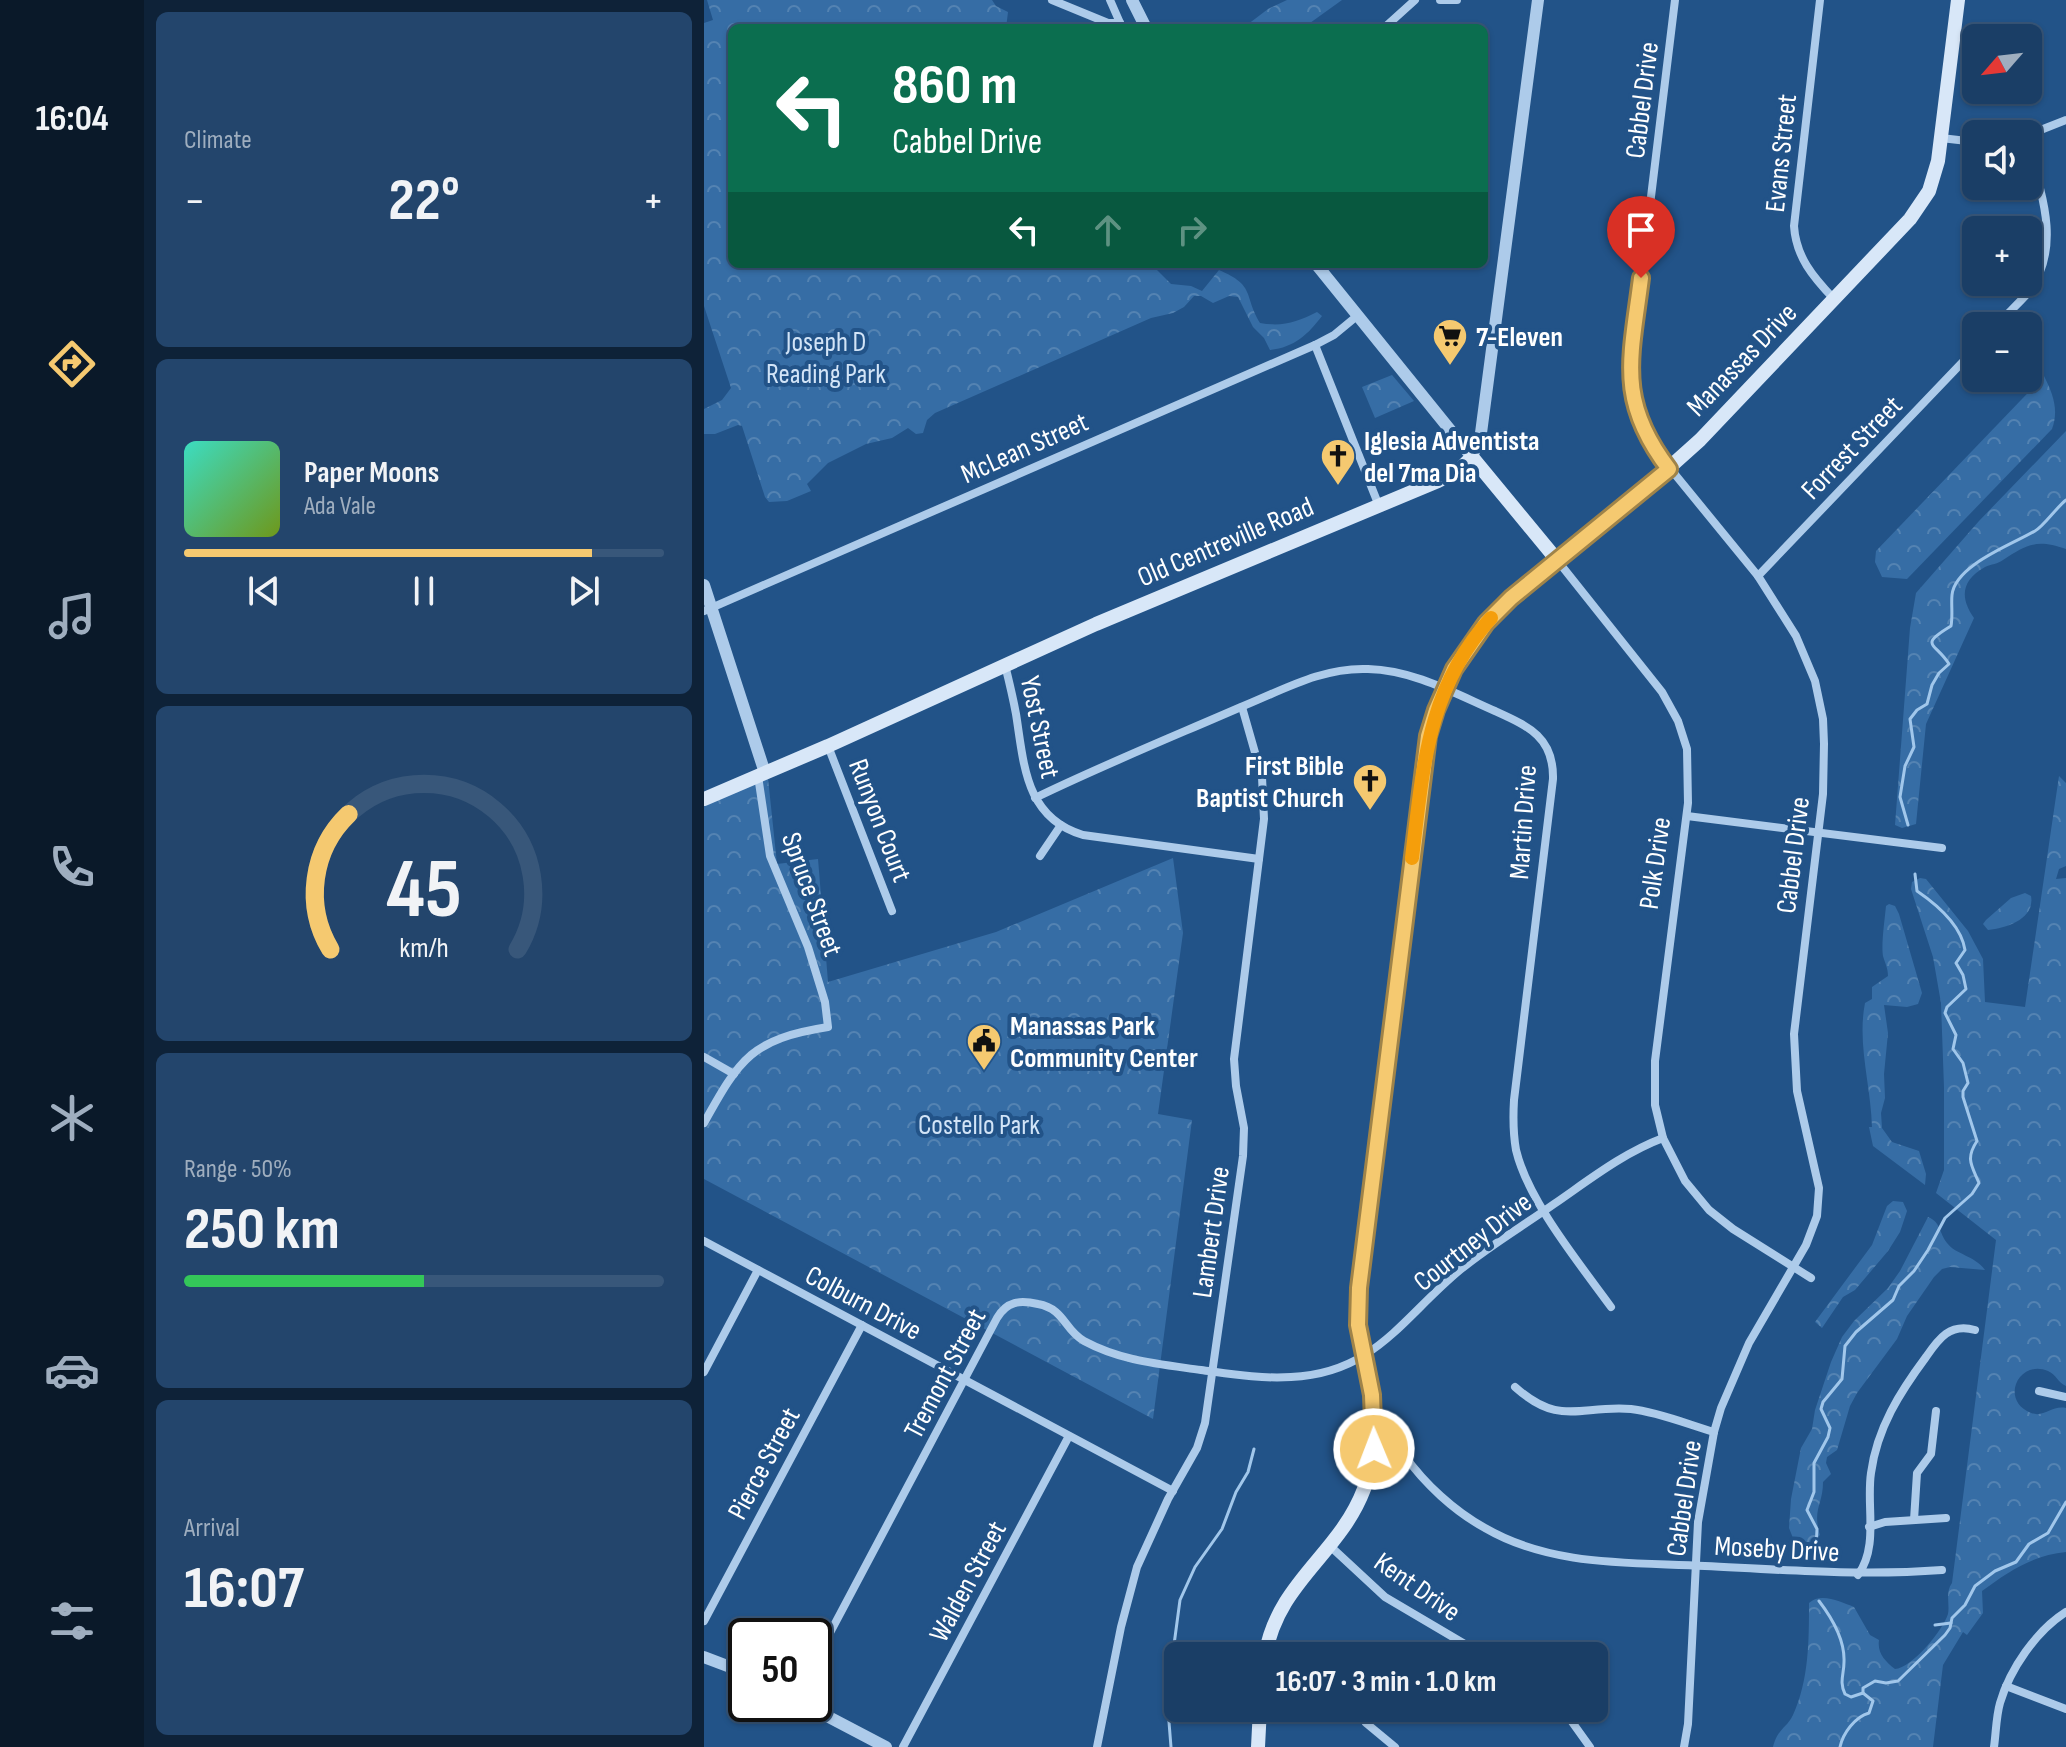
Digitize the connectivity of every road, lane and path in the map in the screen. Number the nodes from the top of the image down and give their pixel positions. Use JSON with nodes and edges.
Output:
{"nodes":[{"id":1,"x":1052,"y":0,"type":"edge"},
{"id":2,"x":1110,"y":0,"type":"edge"},
{"id":3,"x":1132,"y":0,"type":"edge"},
{"id":4,"x":1415,"y":0,"type":"edge"},
{"id":5,"x":1440,"y":0,"type":"edge"},
{"id":6,"x":1457,"y":0,"type":"edge"},
{"id":7,"x":1538,"y":0,"type":"edge"},
{"id":8,"x":1675,"y":0,"type":"edge"},
{"id":9,"x":1820,"y":0,"type":"edge"},
{"id":10,"x":1958,"y":0,"type":"edge"},
{"id":11,"x":1113,"y":24,"type":"edge"},
{"id":12,"x":1121,"y":24,"type":"edge"},
{"id":13,"x":1144,"y":24,"type":"edge"},
{"id":14,"x":1388,"y":24,"type":"edge"},
{"id":15,"x":2066,"y":120,"type":"edge"},
{"id":16,"x":2042,"y":129,"type":"edge"},
{"id":17,"x":1941,"y":138,"type":"junction"},
{"id":18,"x":1962,"y":140,"type":"edge"},
{"id":19,"x":2041,"y":200,"type":"edge"},
{"id":20,"x":1319,"y":268,"type":"edge"},
{"id":21,"x":1834,"y":299,"type":"junction"},
{"id":22,"x":2009,"y":312,"type":"edge"},
{"id":23,"x":1357,"y":316,"type":"junction"},
{"id":24,"x":1315,"y":345,"type":"junction"},
{"id":25,"x":1962,"y":363,"type":"edge"},
{"id":26,"x":1472,"y":457,"type":"junction"},
{"id":27,"x":1669,"y":469,"type":"junction"},
{"id":28,"x":1379,"y":506,"type":"junction"},
{"id":29,"x":1557,"y":560,"type":"junction"},
{"id":30,"x":1758,"y":576,"type":"junction"},
{"id":31,"x":704,"y":585,"type":"edge"},
{"id":32,"x":708,"y":609,"type":"edge"},
{"id":33,"x":1005,"y":665,"type":"junction"},
{"id":34,"x":1445,"y":689,"type":"junction"},
{"id":35,"x":1242,"y":707,"type":"junction"},
{"id":36,"x":828,"y":746,"type":"junction"},
{"id":37,"x":762,"y":774,"type":"junction"},
{"id":38,"x":1035,"y":798,"type":"junction"},
{"id":39,"x":704,"y":799,"type":"edge"},
{"id":40,"x":1687,"y":816,"type":"junction"},
{"id":41,"x":1061,"y":825,"type":"junction"},
{"id":42,"x":1817,"y":833,"type":"junction"},
{"id":43,"x":1942,"y":848,"type":"dead end"},
{"id":44,"x":1040,"y":856,"type":"dead end"},
{"id":45,"x":1259,"y":859,"type":"junction"},
{"id":46,"x":892,"y":911,"type":"dead end"},
{"id":47,"x":704,"y":1057,"type":"edge"},
{"id":48,"x":734,"y":1074,"type":"junction"},
{"id":49,"x":704,"y":1123,"type":"edge"},
{"id":50,"x":1663,"y":1138,"type":"junction"},
{"id":51,"x":1545,"y":1211,"type":"junction"},
{"id":52,"x":704,"y":1241,"type":"edge"},
{"id":53,"x":1793,"y":1268,"type":"junction"},
{"id":54,"x":758,"y":1270,"type":"junction"},
{"id":55,"x":1811,"y":1278,"type":"dead end"},
{"id":56,"x":1611,"y":1307,"type":"dead end"},
{"id":57,"x":862,"y":1325,"type":"junction"},
{"id":58,"x":1975,"y":1330,"type":"dead end"},
{"id":59,"x":1363,"y":1356,"type":"junction"},
{"id":60,"x":704,"y":1372,"type":"edge"},
{"id":61,"x":1213,"y":1372,"type":"junction"},
{"id":62,"x":965,"y":1380,"type":"junction"},
{"id":63,"x":1515,"y":1387,"type":"dead end"},
{"id":64,"x":2039,"y":1391,"type":"dead end"},
{"id":65,"x":2066,"y":1397,"type":"edge"},
{"id":66,"x":1936,"y":1411,"type":"dead end"},
{"id":67,"x":1374,"y":1417,"type":"junction"},
{"id":68,"x":1714,"y":1432,"type":"junction"},
{"id":69,"x":1069,"y":1436,"type":"junction"},
{"id":70,"x":1374,"y":1449,"type":"junction"},
{"id":71,"x":1404,"y":1455,"type":"junction"},
{"id":72,"x":1173,"y":1491,"type":"junction"},
{"id":73,"x":1946,"y":1518,"type":"dead end"},
{"id":74,"x":1914,"y":1520,"type":"junction"},
{"id":75,"x":1869,"y":1527,"type":"junction"},
{"id":76,"x":1330,"y":1546,"type":"junction"},
{"id":77,"x":1695,"y":1565,"type":"junction"},
{"id":78,"x":1942,"y":1570,"type":"dead end"},
{"id":79,"x":1858,"y":1575,"type":"junction"},
{"id":80,"x":2066,"y":1612,"type":"edge"},
{"id":81,"x":704,"y":1621,"type":"edge"},
{"id":82,"x":832,"y":1629,"type":"edge"},
{"id":83,"x":1268,"y":1642,"type":"edge"},
{"id":84,"x":1461,"y":1642,"type":"edge"},
{"id":85,"x":704,"y":1657,"type":"edge"},
{"id":86,"x":728,"y":1666,"type":"edge"},
{"id":87,"x":2006,"y":1686,"type":"junction"},
{"id":88,"x":2066,"y":1709,"type":"edge"},
{"id":89,"x":832,"y":1719,"type":"edge"},
{"id":90,"x":1259,"y":1722,"type":"edge"},
{"id":91,"x":1572,"y":1722,"type":"edge"},
{"id":92,"x":1366,"y":1723,"type":"dead end"},
{"id":93,"x":886,"y":1747,"type":"edge"},
{"id":94,"x":903,"y":1747,"type":"edge"},
{"id":95,"x":1097,"y":1747,"type":"edge"},
{"id":96,"x":1258,"y":1747,"type":"edge"},
{"id":97,"x":1395,"y":1747,"type":"edge"},
{"id":98,"x":1590,"y":1747,"type":"edge"},
{"id":99,"x":1684,"y":1747,"type":"edge"},
{"id":100,"x":1994,"y":1747,"type":"edge"}],
"edges":[{"from":1,"to":11,"type":"street"},
{"from":2,"to":12,"type":"street"},
{"from":3,"to":13,"type":"street"},
{"from":4,"to":14,"type":"street"},
{"from":5,"to":6,"type":"street"},
{"from":7,"to":26,"type":"street"},
{"from":8,"to":27,"type":"street","name":"Cabbel Drive"},
{"from":9,"to":21,"type":"street","name":"Evans Street"},
{"from":10,"to":17,"type":"main road","name":"Manassas Drive"},
{"from":15,"to":16,"type":"street"},
{"from":17,"to":18,"type":"street"},
{"from":17,"to":21,"type":"main road","name":"Manassas Drive"},
{"from":19,"to":22,"type":"street"},
{"from":20,"to":23,"type":"street"},
{"from":21,"to":27,"type":"main road","name":"Manassas Drive"},
{"from":23,"to":24,"type":"street","name":"McLean Street"},
{"from":23,"to":26,"type":"street"},
{"from":24,"to":28,"type":"street"},
{"from":24,"to":32,"type":"street","name":"McLean Street"},
{"from":25,"to":30,"type":"street","name":"Forrest Street"},
{"from":26,"to":28,"type":"main road","name":"Old Centreville Road"},
{"from":26,"to":29,"type":"main road","name":"Polk Drive"},
{"from":27,"to":29,"type":"main road","name":"Manassas Drive"},
{"from":27,"to":30,"type":"street","name":"Cabbel Drive"},
{"from":28,"to":33,"type":"main road","name":"Old Centreville Road"},
{"from":29,"to":34,"type":"main road","name":"Manassas Drive"},
{"from":29,"to":40,"type":"street","name":"Polk Drive"},
{"from":30,"to":42,"type":"street","name":"Cabbel Drive"},
{"from":31,"to":32,"type":"street","name":"Spruce Street"},
{"from":32,"to":37,"type":"street","name":"Spruce Street"},
{"from":33,"to":36,"type":"main road","name":"Old Centreville Road"},
{"from":33,"to":38,"type":"street","name":"Yost Street"},
{"from":34,"to":35,"type":"street","name":"Martin Drive"},
{"from":34,"to":51,"type":"street","name":"Martin Drive"},
{"from":34,"to":59,"type":"main road","name":"Manassas Drive"},
{"from":35,"to":38,"type":"street","name":"Martin Drive"},
{"from":35,"to":45,"type":"street","name":"Lambert Drive"},
{"from":36,"to":37,"type":"main road","name":"Old Centreville Road"},
{"from":36,"to":46,"type":"street","name":"Runyon Court"},
{"from":37,"to":39,"type":"main road","name":"Old Centreville Road"},
{"from":37,"to":48,"type":"street","name":"Spruce Street"},
{"from":38,"to":41,"type":"street","name":"Yost Street"},
{"from":40,"to":42,"type":"street"},
{"from":40,"to":50,"type":"street","name":"Polk Drive"},
{"from":41,"to":44,"type":"street"},
{"from":41,"to":45,"type":"street","name":"Yost Street"},
{"from":42,"to":43,"type":"street"},
{"from":42,"to":53,"type":"street","name":"Cabbel Drive"},
{"from":45,"to":61,"type":"street","name":"Lambert Drive"},
{"from":47,"to":48,"type":"street"},
{"from":48,"to":49,"type":"street"},
{"from":50,"to":51,"type":"street","name":"Courtney Drive"},
{"from":50,"to":53,"type":"street","name":"Polk Drive"},
{"from":51,"to":56,"type":"street","name":"Martin Drive"},
{"from":51,"to":59,"type":"street","name":"Courtney Drive"},
{"from":52,"to":54,"type":"street","name":"Colburn Drive"},
{"from":53,"to":55,"type":"street","name":"Polk Drive"},
{"from":53,"to":68,"type":"street","name":"Cabbel Drive"},
{"from":54,"to":57,"type":"street","name":"Colburn Drive"},
{"from":54,"to":60,"type":"street"},
{"from":57,"to":62,"type":"street","name":"Colburn Drive"},
{"from":57,"to":81,"type":"street","name":"Pierce Street"},
{"from":58,"to":75,"type":"street"},
{"from":59,"to":61,"type":"street","name":"Courtney Drive"},
{"from":59,"to":67,"type":"main road","name":"Manassas Drive"},
{"from":61,"to":62,"type":"street","name":"Tremont Street"},
{"from":61,"to":72,"type":"street","name":"Lambert Drive"},
{"from":62,"to":69,"type":"street","name":"Colburn Drive"},
{"from":62,"to":82,"type":"street","name":"Tremont Street"},
{"from":63,"to":68,"type":"street"},
{"from":64,"to":65,"type":"street"},
{"from":66,"to":74,"type":"street"},
{"from":67,"to":70,"type":"main road","name":"Manassas Drive"},
{"from":67,"to":71,"type":"street","name":"Moseby Drive"},
{"from":68,"to":77,"type":"street","name":"Cabbel Drive"},
{"from":69,"to":72,"type":"street","name":"Colburn Drive"},
{"from":69,"to":94,"type":"street","name":"Walden Street"},
{"from":70,"to":71,"type":"street"},
{"from":70,"to":76,"type":"main road","name":"Manassas Drive"},
{"from":71,"to":77,"type":"street","name":"Moseby Drive"},
{"from":72,"to":95,"type":"street","name":"Lambert Drive"},
{"from":73,"to":74,"type":"street"},
{"from":74,"to":75,"type":"street"},
{"from":75,"to":79,"type":"street"},
{"from":76,"to":83,"type":"main road","name":"Manassas Drive"},
{"from":76,"to":84,"type":"street","name":"Kent Drive"},
{"from":77,"to":79,"type":"street","name":"Moseby Drive"},
{"from":77,"to":99,"type":"street","name":"Cabbel Drive"},
{"from":78,"to":79,"type":"street","name":"Moseby Drive"},
{"from":80,"to":87,"type":"street"},
{"from":85,"to":86,"type":"street"},
{"from":87,"to":88,"type":"street"},
{"from":87,"to":100,"type":"street"},
{"from":89,"to":93,"type":"street"},
{"from":90,"to":96,"type":"main road"},
{"from":91,"to":98,"type":"street"},
{"from":92,"to":97,"type":"street"}]}
